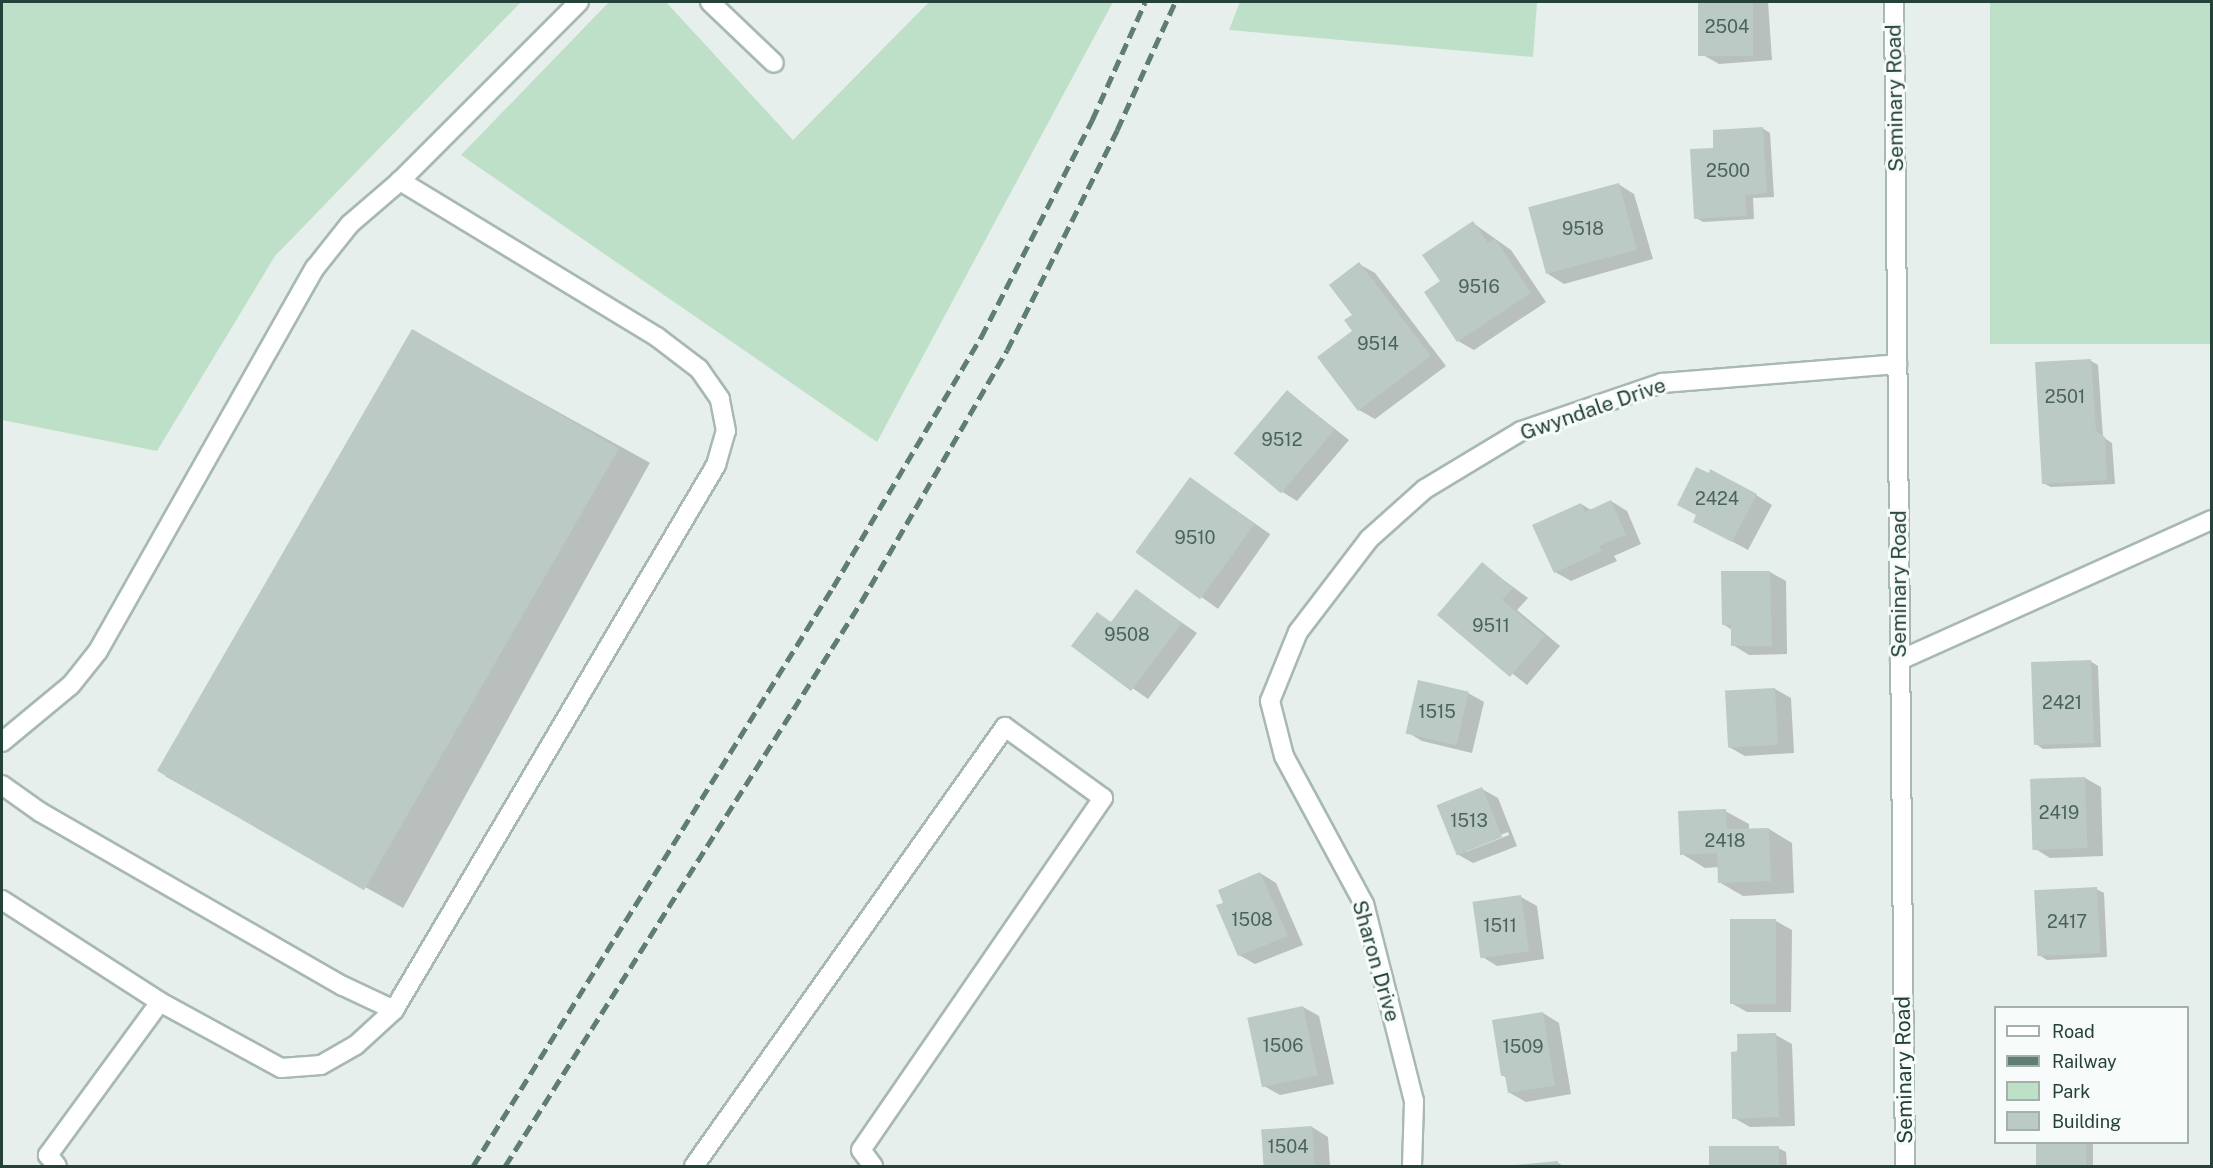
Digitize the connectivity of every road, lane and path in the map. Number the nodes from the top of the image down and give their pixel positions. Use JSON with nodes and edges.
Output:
{"nodes":[{"id":1,"x":579,"y":2,"type":"edge"},
{"id":2,"x":710,"y":2,"type":"edge"},
{"id":3,"x":1894,"y":2,"type":"edge"},
{"id":4,"x":774,"y":63,"type":"dead end"},
{"id":5,"x":400,"y":181,"type":"junction"},
{"id":6,"x":1897,"y":364,"type":"junction"},
{"id":7,"x":2211,"y":520,"type":"edge"},
{"id":8,"x":1900,"y":660,"type":"junction"},
{"id":9,"x":1270,"y":701,"type":"joint"},
{"id":10,"x":2,"y":741,"type":"edge"},
{"id":11,"x":2,"y":785,"type":"edge"},
{"id":12,"x":2,"y":900,"type":"edge"},
{"id":13,"x":160,"y":1002,"type":"junction"},
{"id":14,"x":394,"y":1010,"type":"junction"},
{"id":15,"x":57,"y":1167,"type":"edge"},
{"id":16,"x":694,"y":1167,"type":"edge"},
{"id":17,"x":873,"y":1167,"type":"edge"},
{"id":18,"x":1412,"y":1167,"type":"edge"},
{"id":19,"x":1905,"y":1167,"type":"edge"}],
"edges":[{"from":1,"to":5,"type":"street"},
{"from":2,"to":4,"type":"street"},
{"from":3,"to":6,"type":"street","name":"Seminary Road"},
{"from":5,"to":10,"type":"street"},
{"from":5,"to":14,"type":"street"},
{"from":6,"to":8,"type":"street","name":"Seminary Road"},
{"from":6,"to":9,"type":"street","name":"Gwyndale Drive"},
{"from":7,"to":8,"type":"street"},
{"from":8,"to":19,"type":"street","name":"Seminary Road"},
{"from":9,"to":18,"type":"street","name":"Sharon Drive"},
{"from":11,"to":14,"type":"street"},
{"from":12,"to":13,"type":"street"},
{"from":13,"to":14,"type":"street"},
{"from":13,"to":15,"type":"street"},
{"from":16,"to":17,"type":"street"}]}
